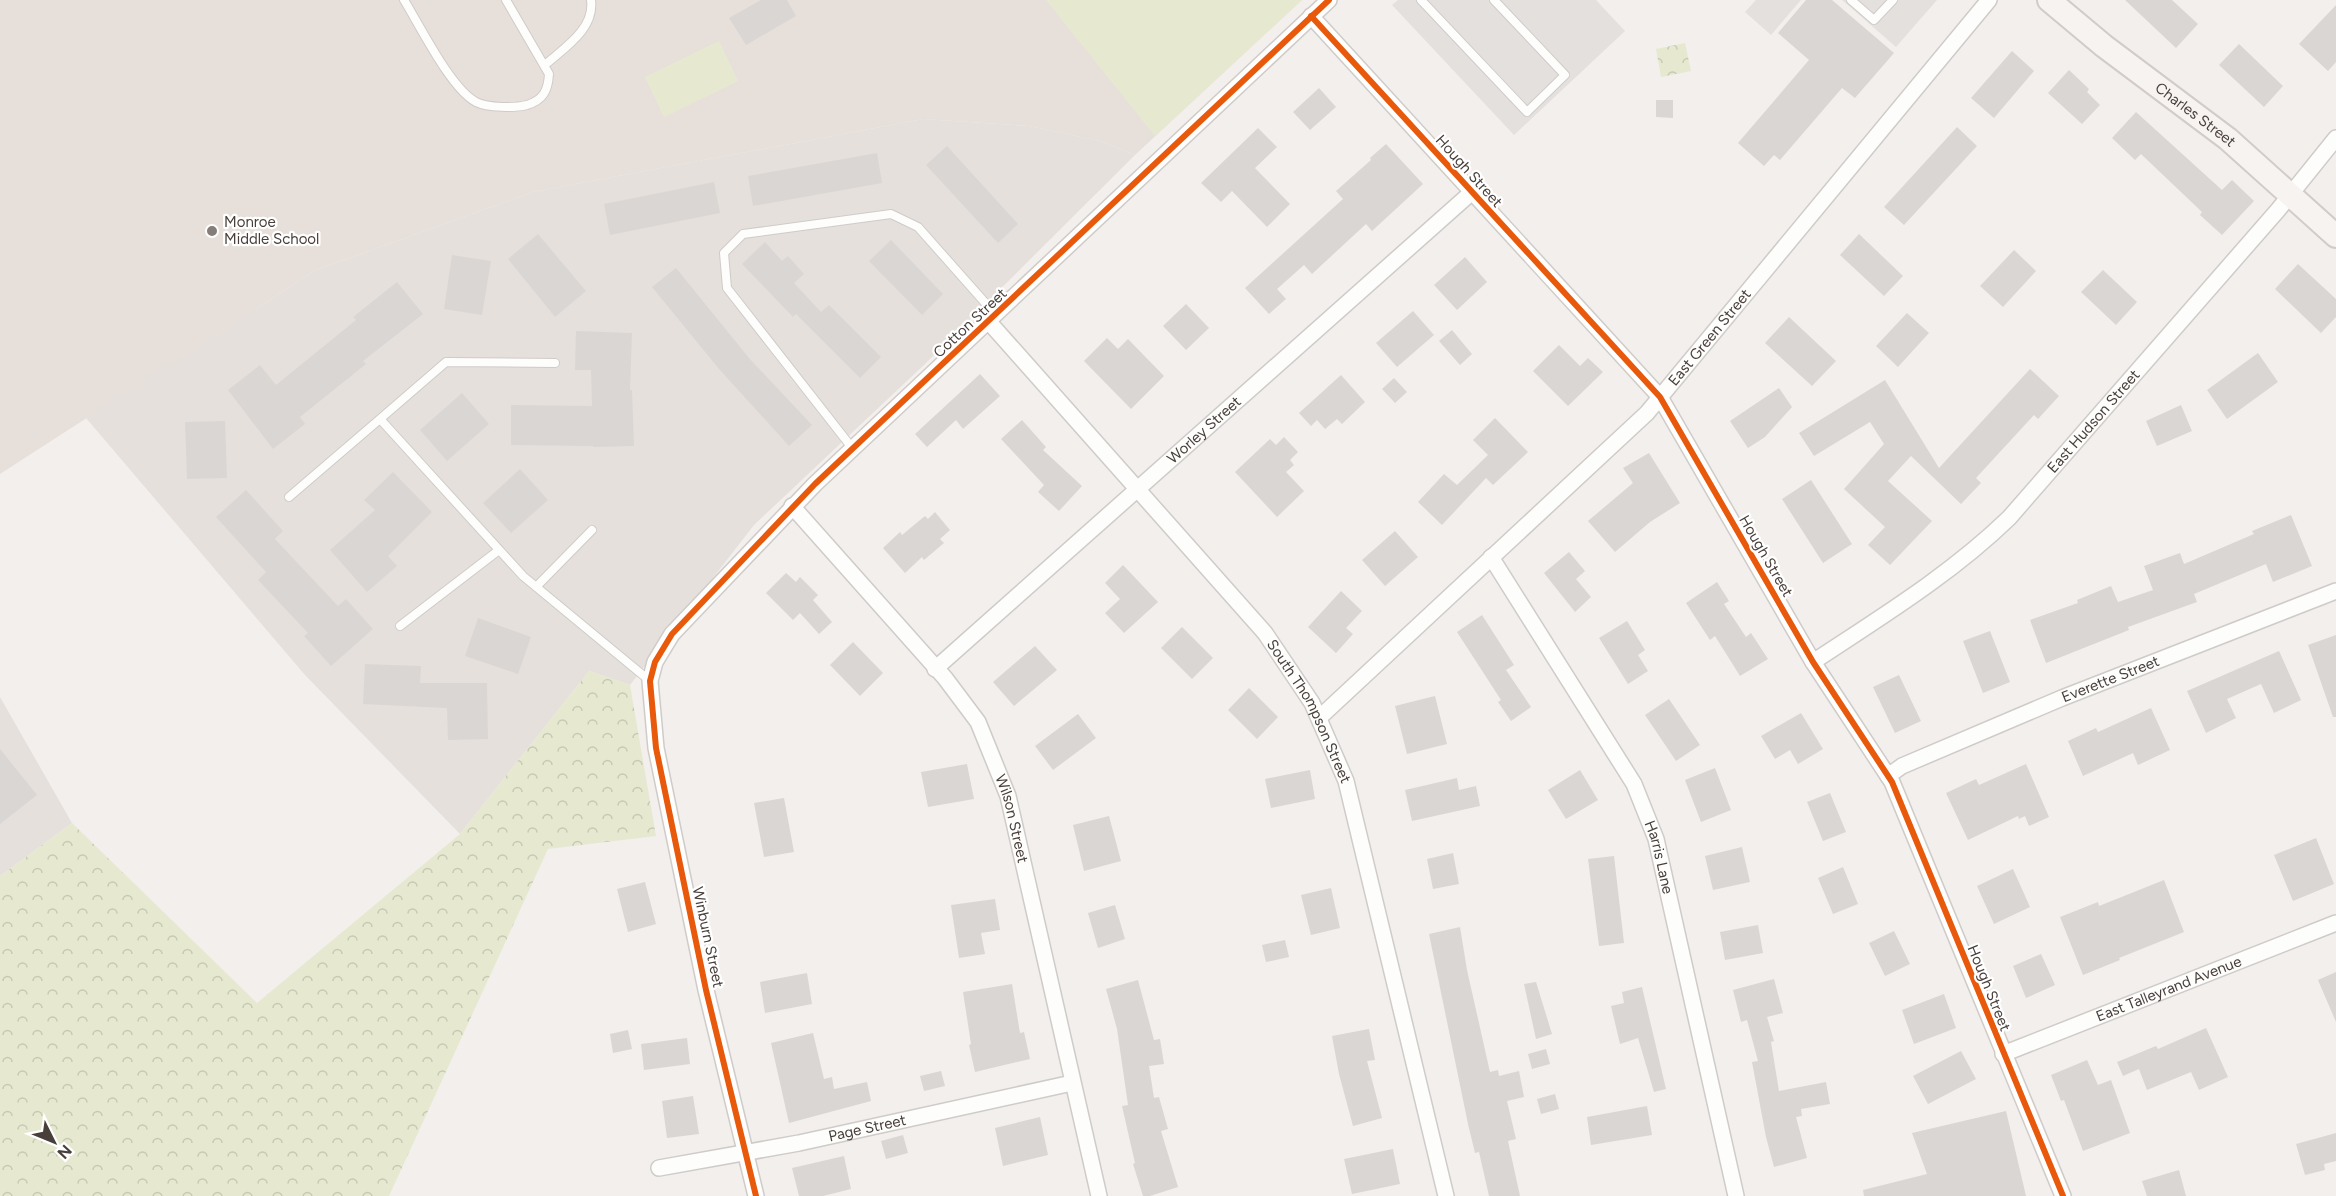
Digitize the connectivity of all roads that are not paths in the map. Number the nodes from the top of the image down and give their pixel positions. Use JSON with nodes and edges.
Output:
{"nodes":[{"id":1,"x":404,"y":0,"type":"edge"},
{"id":2,"x":506,"y":0,"type":"edge"},
{"id":3,"x":591,"y":0,"type":"edge"},
{"id":4,"x":1329,"y":0,"type":"edge"},
{"id":5,"x":1421,"y":0,"type":"edge"},
{"id":6,"x":1494,"y":0,"type":"edge"},
{"id":7,"x":1851,"y":0,"type":"edge"},
{"id":8,"x":1893,"y":0,"type":"edge"},
{"id":9,"x":1989,"y":0,"type":"edge"},
{"id":10,"x":2049,"y":0,"type":"edge"},
{"id":11,"x":1311,"y":16,"type":"junction"},
{"id":12,"x":545,"y":64,"type":"junction"},
{"id":13,"x":2336,"y":138,"type":"edge"},
{"id":14,"x":1472,"y":192,"type":"junction"},
{"id":15,"x":2289,"y":194,"type":"junction"},
{"id":16,"x":2336,"y":236,"type":"edge"},
{"id":17,"x":992,"y":319,"type":"junction"},
{"id":18,"x":555,"y":363,"type":"dead end"},
{"id":19,"x":1660,"y":397,"type":"junction"},
{"id":20,"x":380,"y":419,"type":"junction"},
{"id":21,"x":853,"y":449,"type":"junction"},
{"id":22,"x":1137,"y":490,"type":"junction"},
{"id":23,"x":289,"y":497,"type":"dead end"},
{"id":24,"x":792,"y":506,"type":"junction"},
{"id":25,"x":592,"y":530,"type":"dead end"},
{"id":26,"x":499,"y":550,"type":"junction"},
{"id":27,"x":1491,"y":557,"type":"junction"},
{"id":28,"x":536,"y":587,"type":"junction"},
{"id":29,"x":2336,"y":591,"type":"edge"},
{"id":30,"x":400,"y":626,"type":"dead end"},
{"id":31,"x":1813,"y":662,"type":"junction"},
{"id":32,"x":935,"y":669,"type":"junction"},
{"id":33,"x":650,"y":681,"type":"junction"},
{"id":34,"x":1319,"y":718,"type":"junction"},
{"id":35,"x":1888,"y":776,"type":"junction"},
{"id":36,"x":2336,"y":923,"type":"edge"},
{"id":37,"x":2003,"y":1054,"type":"junction"},
{"id":38,"x":1072,"y":1083,"type":"junction"},
{"id":39,"x":746,"y":1153,"type":"junction"},
{"id":40,"x":659,"y":1168,"type":"dead end"},
{"id":41,"x":756,"y":1196,"type":"edge"},
{"id":42,"x":1099,"y":1196,"type":"edge"},
{"id":43,"x":1446,"y":1196,"type":"edge"},
{"id":44,"x":1736,"y":1196,"type":"edge"},
{"id":45,"x":2063,"y":1196,"type":"edge"}],
"edges":[{"from":1,"to":12,"type":"lane"},
{"from":2,"to":12,"type":"lane"},
{"from":3,"to":12,"type":"lane"},
{"from":4,"to":11,"type":"street","name":"Cotton Street"},
{"from":5,"to":6,"type":"lane"},
{"from":7,"to":8,"type":"lane"},
{"from":9,"to":19,"type":"street","name":"East Green Street"},
{"from":10,"to":15,"type":"street","name":"Charles Street"},
{"from":11,"to":14,"type":"street","name":"Hough Street"},
{"from":11,"to":17,"type":"street","name":"Cotton Street"},
{"from":13,"to":15,"type":"street","name":"East Hudson Street"},
{"from":14,"to":19,"type":"street","name":"Hough Street"},
{"from":14,"to":22,"type":"street","name":"Worley Street"},
{"from":15,"to":16,"type":"street","name":"Charles Street"},
{"from":15,"to":31,"type":"street","name":"East Hudson Street"},
{"from":17,"to":21,"type":"street","name":"Cotton Street"},
{"from":17,"to":21,"type":"lane"},
{"from":17,"to":22,"type":"street","name":"South Thompson Street"},
{"from":18,"to":20,"type":"lane"},
{"from":19,"to":27,"type":"street","name":"East Green Street"},
{"from":19,"to":31,"type":"street","name":"Hough Street"},
{"from":20,"to":23,"type":"lane"},
{"from":20,"to":26,"type":"lane"},
{"from":21,"to":24,"type":"street","name":"Cotton Street"},
{"from":22,"to":32,"type":"street","name":"Worley Street"},
{"from":22,"to":34,"type":"street","name":"South Thompson Street"},
{"from":24,"to":32,"type":"street","name":"Wilson Street"},
{"from":24,"to":33,"type":"street","name":"Cotton Street"},
{"from":25,"to":28,"type":"lane"},
{"from":26,"to":28,"type":"lane"},
{"from":26,"to":30,"type":"lane"},
{"from":27,"to":34,"type":"street","name":"East Green Street"},
{"from":27,"to":44,"type":"street","name":"Harris Lane"},
{"from":28,"to":33,"type":"lane"},
{"from":29,"to":35,"type":"street","name":"Everette Street"},
{"from":31,"to":35,"type":"street","name":"Hough Street"},
{"from":32,"to":38,"type":"street","name":"Wilson Street"},
{"from":33,"to":39,"type":"street","name":"Winburn Street"},
{"from":34,"to":43,"type":"street","name":"South Thompson Street"},
{"from":35,"to":37,"type":"street","name":"Hough Street"},
{"from":36,"to":37,"type":"street","name":"East Talleyrand Avenue"},
{"from":37,"to":45,"type":"street","name":"Hough Street"},
{"from":38,"to":39,"type":"street","name":"Page Street"},
{"from":38,"to":42,"type":"street","name":"Wilson Street"},
{"from":39,"to":40,"type":"street","name":"Page Street"},
{"from":39,"to":41,"type":"street","name":"Winburn Street"}]}
